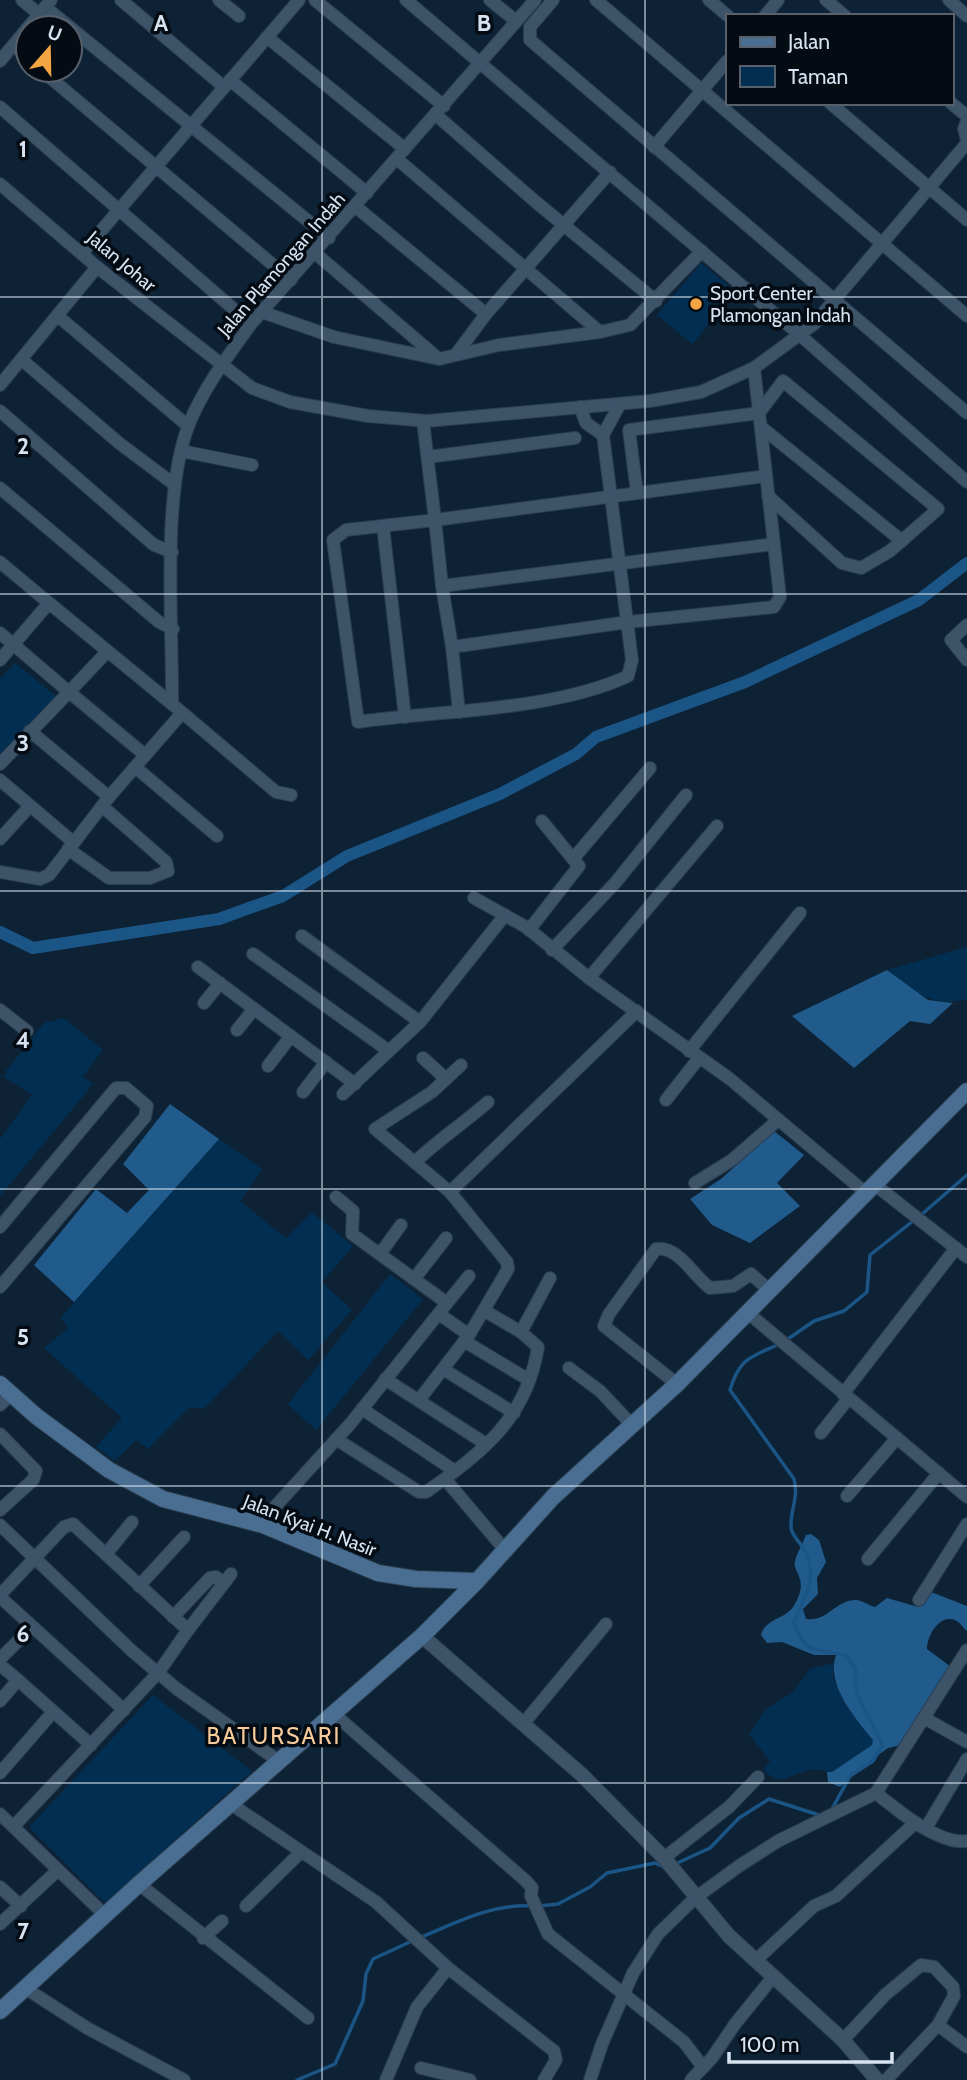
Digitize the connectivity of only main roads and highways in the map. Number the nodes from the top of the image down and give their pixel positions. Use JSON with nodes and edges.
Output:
{"nodes":[{"id":1,"x":967,"y":1091,"type":"edge"},
{"id":2,"x":4,"y":1396,"type":"edge"},
{"id":3,"x":477,"y":1581,"type":"junction"},
{"id":4,"x":0,"y":2011,"type":"edge"}],
"edges":[{"from":1,"to":3,"type":"main road"},
{"from":2,"to":3,"type":"main road","name":"Jalan Kyai H. Nasir"},
{"from":3,"to":4,"type":"main road"}]}
